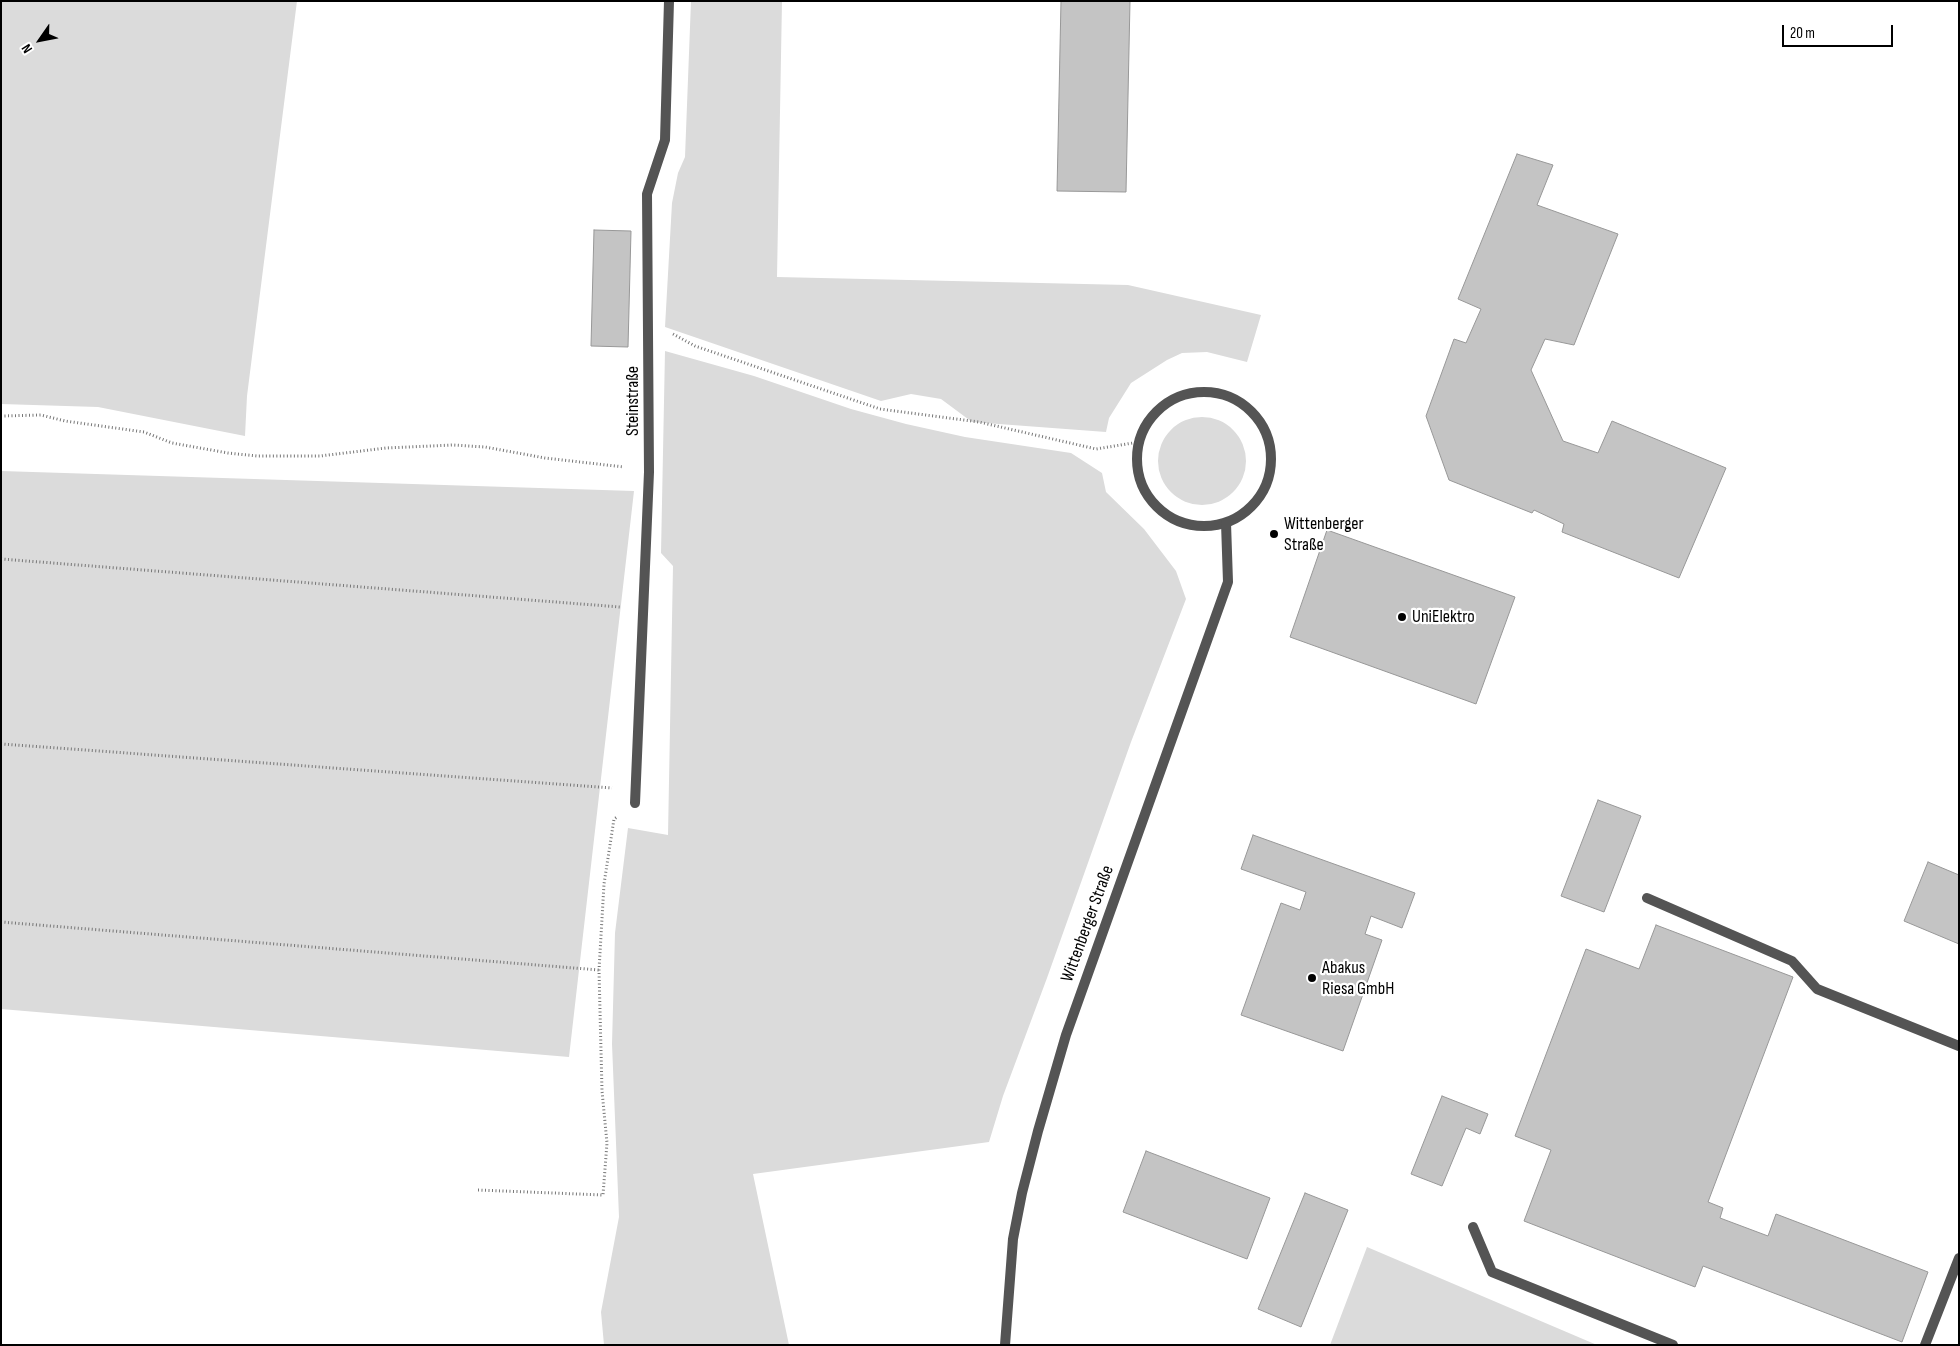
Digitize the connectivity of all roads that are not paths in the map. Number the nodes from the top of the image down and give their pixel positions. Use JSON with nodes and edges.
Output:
{"nodes":[{"id":1,"x":668,"y":1,"type":"edge"},
{"id":2,"x":1226,"y":523,"type":"junction"},
{"id":3,"x":635,"y":803,"type":"road end"},
{"id":4,"x":1647,"y":898,"type":"dead end"},
{"id":5,"x":1959,"y":1046,"type":"edge"},
{"id":6,"x":1473,"y":1227,"type":"dead end"},
{"id":7,"x":1959,"y":1258,"type":"edge"},
{"id":8,"x":1005,"y":1345,"type":"edge"},
{"id":9,"x":1673,"y":1345,"type":"edge"},
{"id":10,"x":1925,"y":1345,"type":"edge"}],
"edges":[{"from":1,"to":3,"type":"street","name":"Steinstraße"},
{"from":2,"to":2,"type":"street"},
{"from":2,"to":8,"type":"street","name":"Wittenberger Straße"},
{"from":4,"to":5,"type":"street"},
{"from":6,"to":9,"type":"street"},
{"from":7,"to":10,"type":"street"}]}
